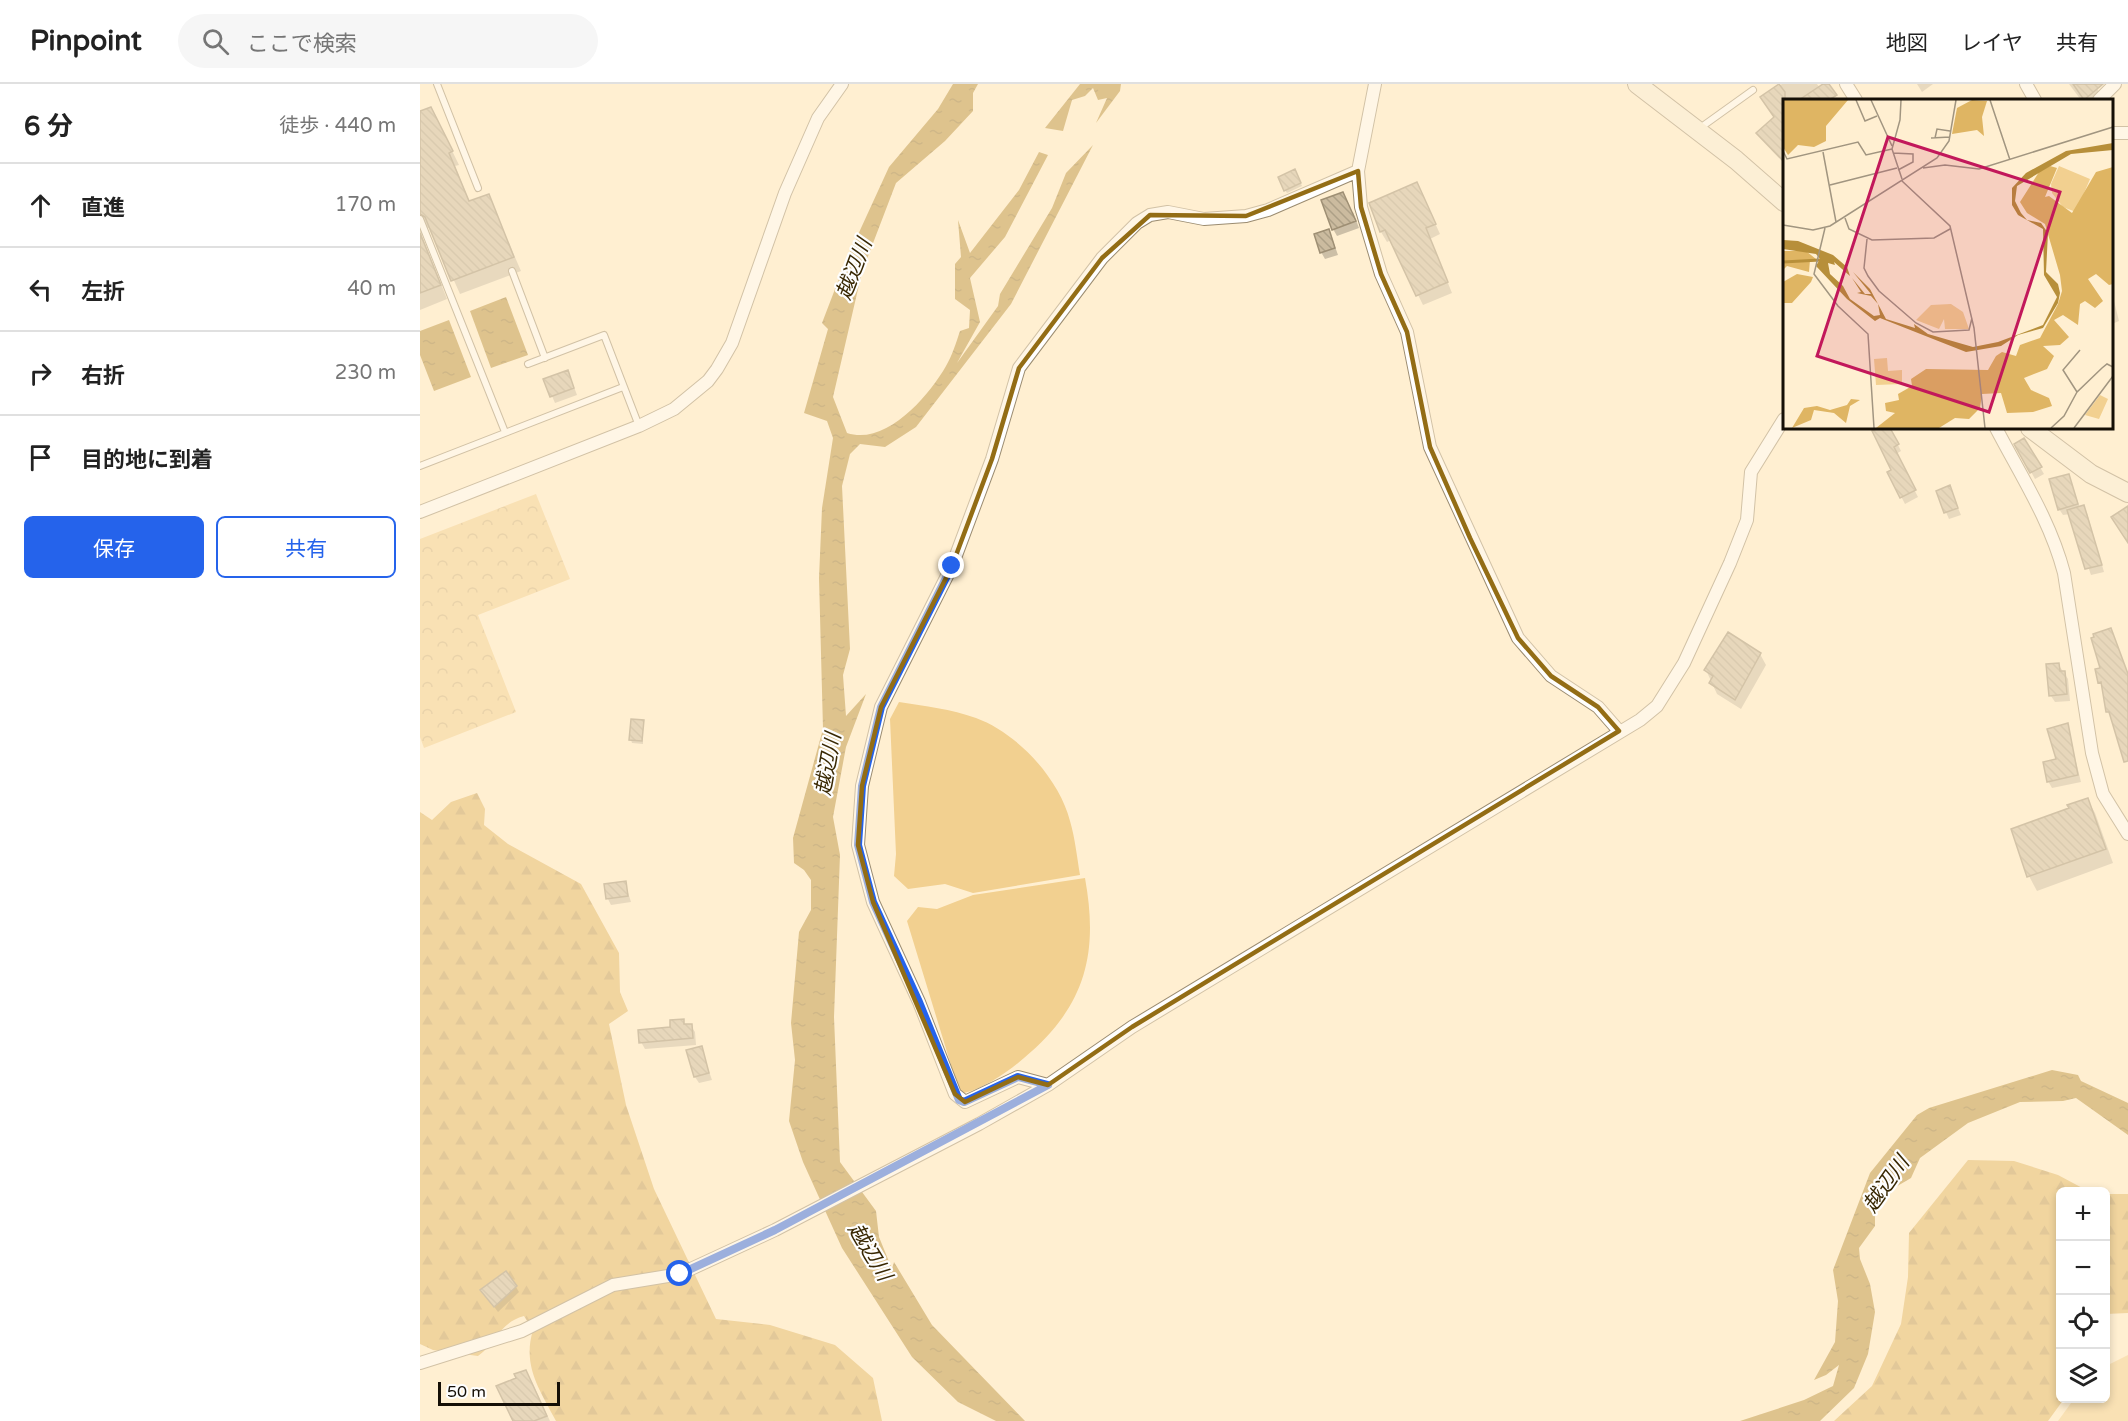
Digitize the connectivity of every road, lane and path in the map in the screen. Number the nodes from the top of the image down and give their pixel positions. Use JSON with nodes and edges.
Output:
{"nodes":[{"id":1,"x":437,"y":84,"type":"edge"},
{"id":2,"x":842,"y":84,"type":"edge"},
{"id":3,"x":1376,"y":84,"type":"edge"},
{"id":4,"x":1637,"y":84,"type":"edge"},
{"id":5,"x":1846,"y":84,"type":"edge"},
{"id":6,"x":2026,"y":84,"type":"edge"},
{"id":7,"x":2115,"y":84,"type":"edge"},
{"id":8,"x":1753,"y":90,"type":"dead end"},
{"id":9,"x":1855,"y":99,"type":"edge"},
{"id":10,"x":2034,"y":99,"type":"edge"},
{"id":11,"x":2100,"y":99,"type":"edge"},
{"id":12,"x":1697,"y":130,"type":"junction"},
{"id":13,"x":1358,"y":171,"type":"junction"},
{"id":14,"x":478,"y":188,"type":"dead end"},
{"id":15,"x":1783,"y":200,"type":"edge"},
{"id":16,"x":420,"y":219,"type":"edge"},
{"id":17,"x":512,"y":271,"type":"dead end"},
{"id":18,"x":545,"y":358,"type":"junction"},
{"id":19,"x":528,"y":364,"type":"dead end"},
{"id":20,"x":623,"y":387,"type":"junction"},
{"id":21,"x":1783,"y":422,"type":"edge"},
{"id":22,"x":639,"y":426,"type":"junction"},
{"id":23,"x":1997,"y":429,"type":"edge"},
{"id":24,"x":2031,"y":429,"type":"edge"},
{"id":25,"x":506,"y":432,"type":"junction"},
{"id":26,"x":420,"y":466,"type":"edge"},
{"id":27,"x":2128,"y":493,"type":"edge"},
{"id":28,"x":420,"y":512,"type":"edge"},
{"id":29,"x":1619,"y":731,"type":"junction"},
{"id":30,"x":2128,"y":834,"type":"edge"},
{"id":31,"x":1048,"y":1085,"type":"junction"},
{"id":32,"x":420,"y":1363,"type":"edge"}],
"edges":[{"from":1,"to":14,"type":"lane"},
{"from":2,"to":22,"type":"street"},
{"from":3,"to":13,"type":"street"},
{"from":4,"to":12,"type":"main road"},
{"from":5,"to":9,"type":"street"},
{"from":6,"to":10,"type":"street"},
{"from":7,"to":11,"type":"street"},
{"from":8,"to":12,"type":"lane"},
{"from":12,"to":15,"type":"main road"},
{"from":13,"to":29,"type":"street"},
{"from":13,"to":31,"type":"street"},
{"from":16,"to":25,"type":"lane"},
{"from":17,"to":18,"type":"lane"},
{"from":18,"to":19,"type":"lane"},
{"from":18,"to":20,"type":"lane"},
{"from":20,"to":22,"type":"lane"},
{"from":20,"to":25,"type":"lane"},
{"from":21,"to":29,"type":"street"},
{"from":22,"to":28,"type":"street"},
{"from":23,"to":30,"type":"street"},
{"from":24,"to":27,"type":"main road"},
{"from":25,"to":26,"type":"lane"},
{"from":29,"to":31,"type":"street"},
{"from":31,"to":32,"type":"street"}]}
